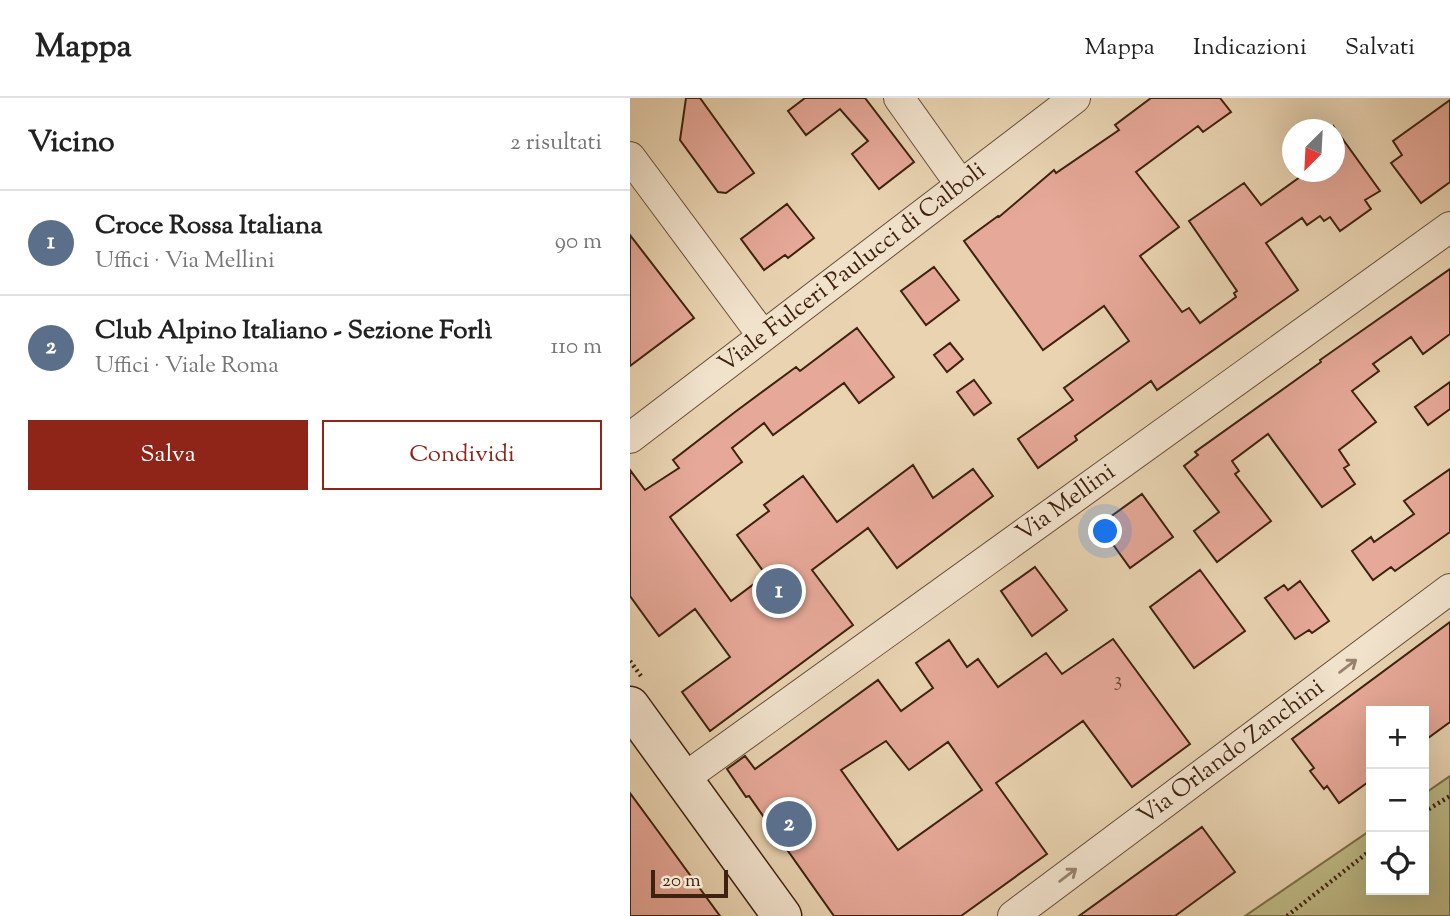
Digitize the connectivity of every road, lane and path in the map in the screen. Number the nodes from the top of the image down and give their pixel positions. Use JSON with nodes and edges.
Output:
{"nodes":[{"id":1,"x":898,"y":98,"type":"edge"},
{"id":2,"x":1075,"y":98,"type":"edge"},
{"id":3,"x":630,"y":157,"type":"edge"},
{"id":4,"x":961,"y":185,"type":"junction"},
{"id":5,"x":1450,"y":227,"type":"edge"},
{"id":6,"x":763,"y":336,"type":"junction"},
{"id":7,"x":630,"y":438,"type":"edge"},
{"id":8,"x":1450,"y":589,"type":"edge"},
{"id":9,"x":630,"y":706,"type":"edge"},
{"id":10,"x":683,"y":779,"type":"junction"},
{"id":11,"x":1450,"y":796,"type":"edge"},
{"id":12,"x":1429,"y":809,"type":"edge"},
{"id":13,"x":1366,"y":854,"type":"edge"},
{"id":14,"x":782,"y":916,"type":"edge"},
{"id":15,"x":1013,"y":916,"type":"edge"},
{"id":16,"x":1287,"y":916,"type":"edge"}],
"edges":[{"from":1,"to":4,"type":"street"},
{"from":2,"to":4,"type":"street","name":"Viale Fulceri Paulucci di Calboli"},
{"from":3,"to":6,"type":"street"},
{"from":4,"to":6,"type":"street","name":"Viale Fulceri Paulucci di Calboli"},
{"from":5,"to":10,"type":"street","name":"Via Mellini"},
{"from":6,"to":7,"type":"street","name":"Viale Fulceri Paulucci di Calboli"},
{"from":15,"to":8,"type":"street","name":"Via Orlando Zanchini","one_way":true},
{"from":9,"to":10,"type":"main road"},
{"from":10,"to":14,"type":"main road"},
{"from":11,"to":12,"type":"path"},
{"from":13,"to":16,"type":"path"}]}
